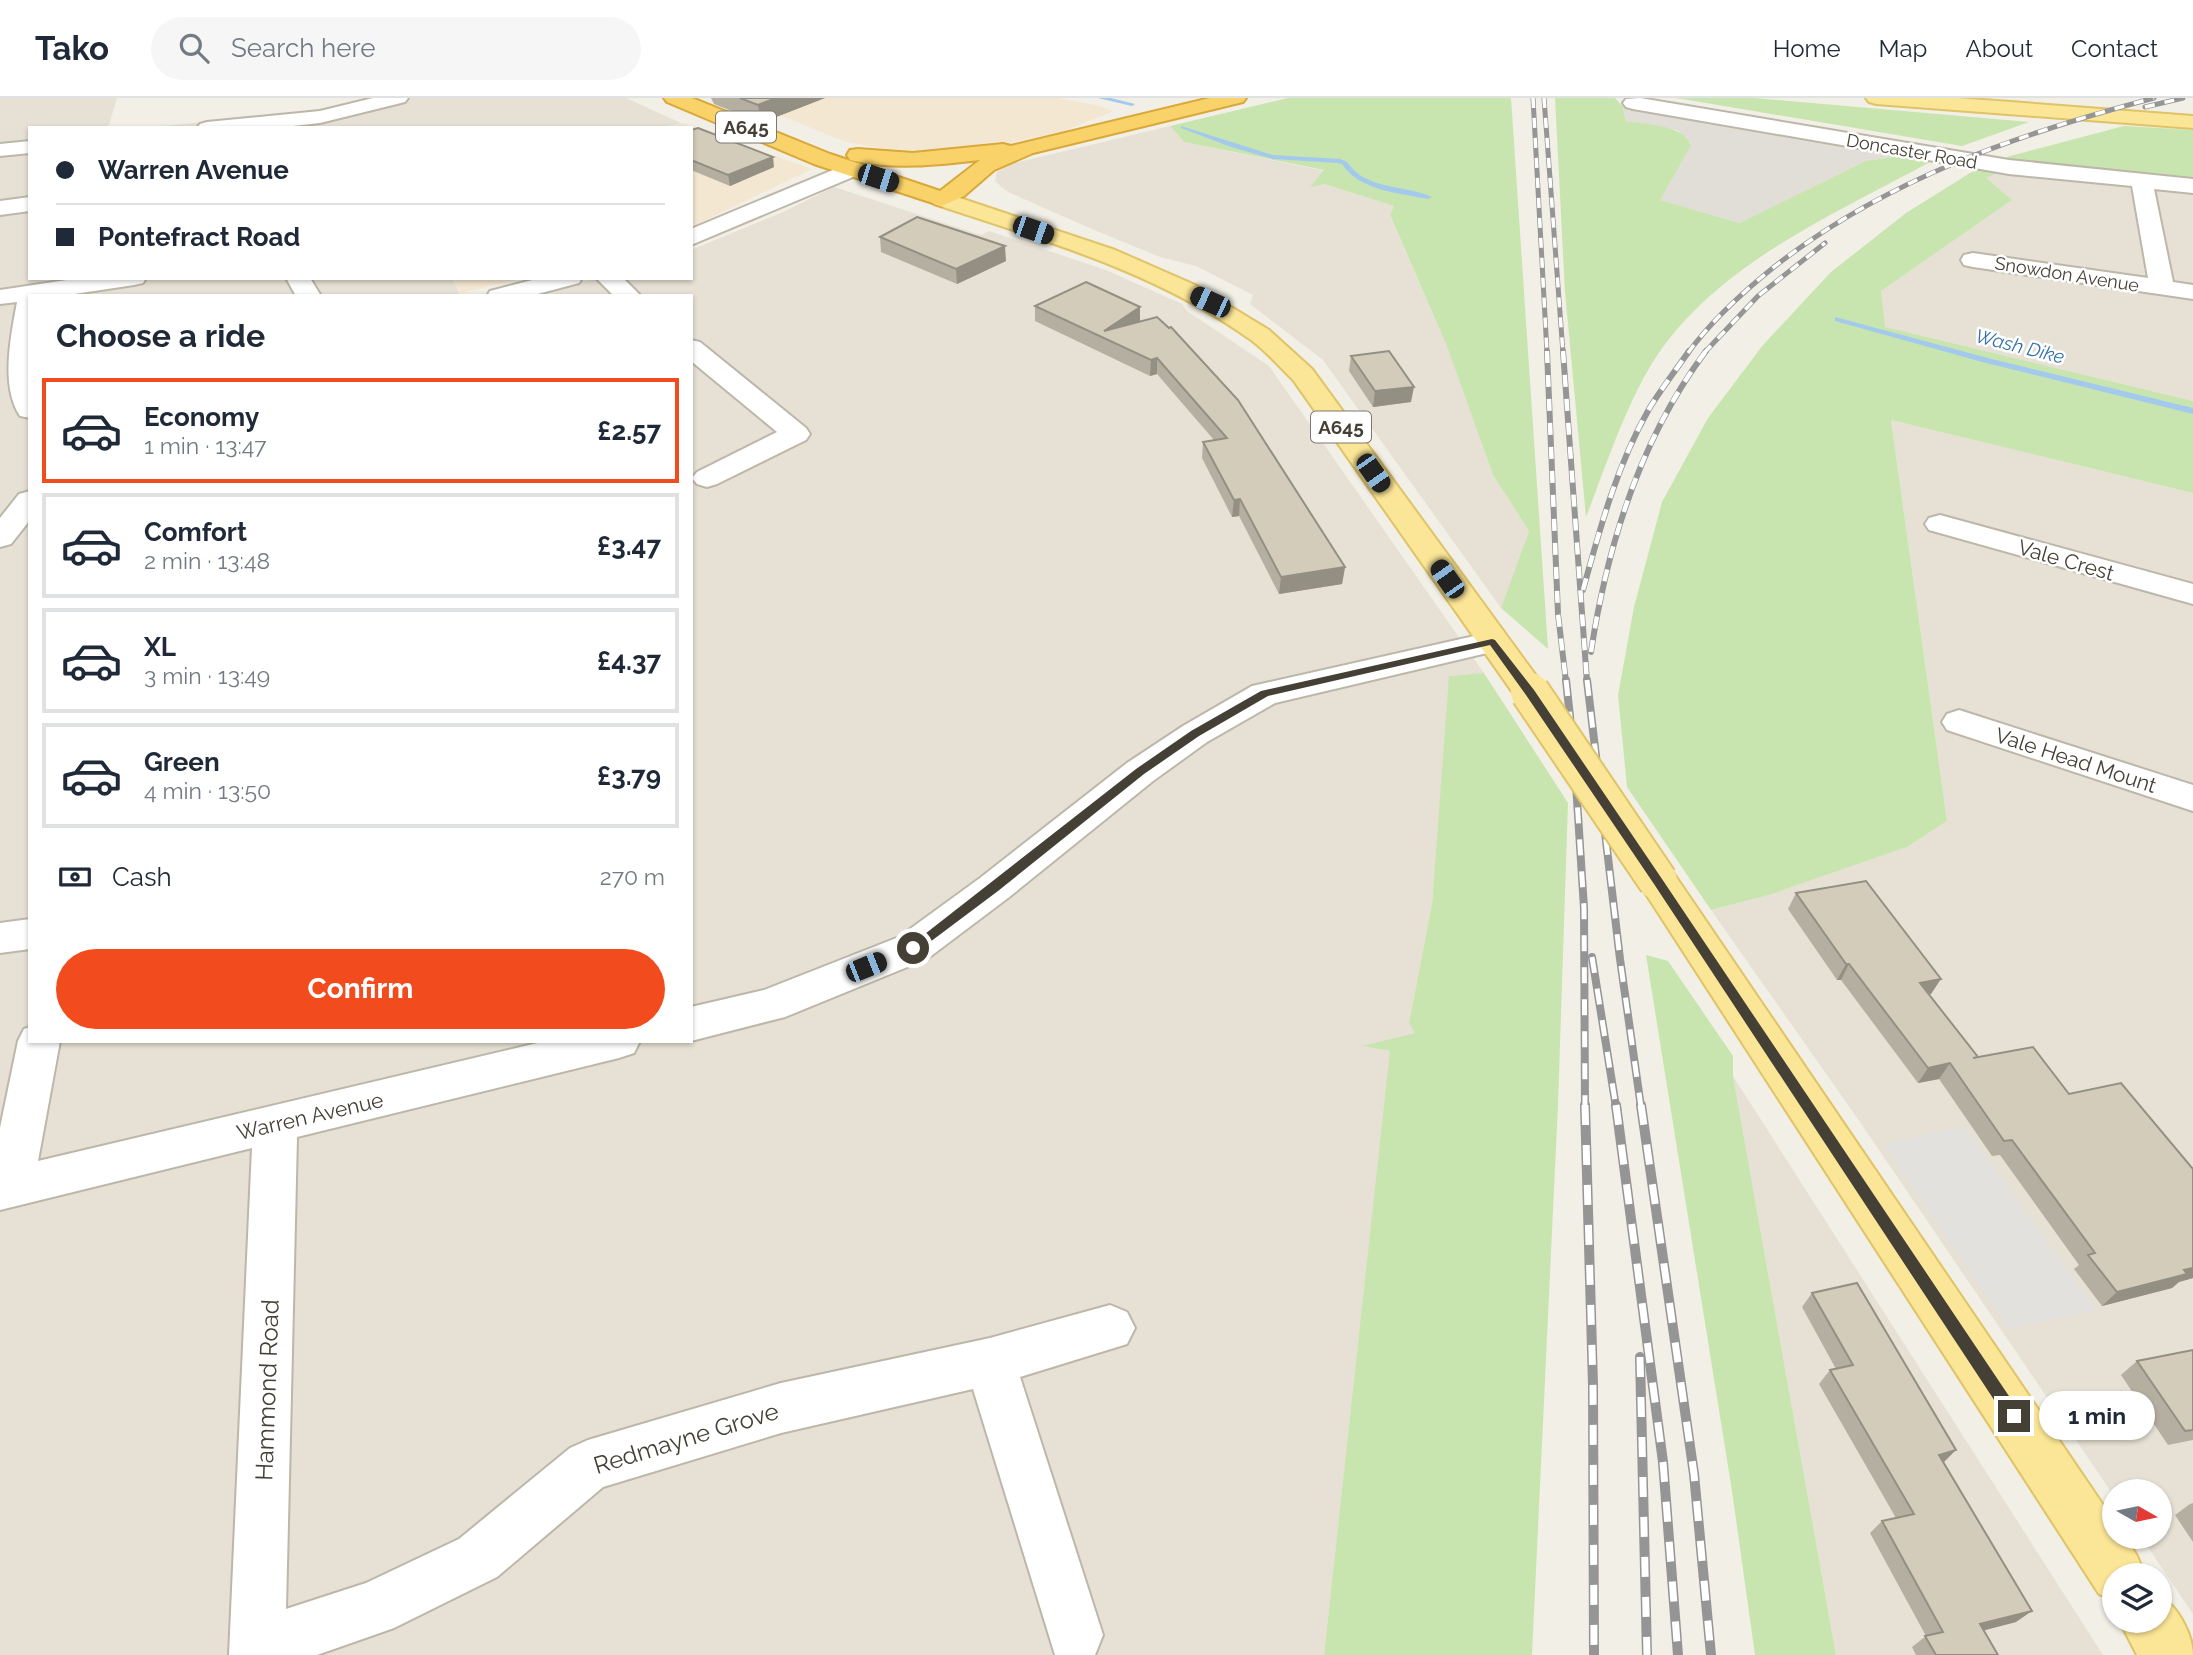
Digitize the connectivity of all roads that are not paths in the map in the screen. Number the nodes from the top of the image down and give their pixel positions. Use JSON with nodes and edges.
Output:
{"nodes":[{"id":1,"x":398,"y":98,"type":"edge"},
{"id":2,"x":674,"y":98,"type":"edge"},
{"id":3,"x":1236,"y":98,"type":"edge"},
{"id":4,"x":1876,"y":98,"type":"edge"},
{"id":5,"x":2073,"y":98,"type":"edge"},
{"id":6,"x":1633,"y":103,"type":"dead end"},
{"id":7,"x":2193,"y":107,"type":"edge"},
{"id":8,"x":2193,"y":122,"type":"edge"},
{"id":9,"x":228,"y":126,"type":"edge"},
{"id":10,"x":797,"y":146,"type":"junction"},
{"id":11,"x":28,"y":147,"type":"edge"},
{"id":12,"x":1026,"y":148,"type":"junction"},
{"id":13,"x":0,"y":150,"type":"edge"},
{"id":14,"x":963,"y":157,"type":"junction"},
{"id":15,"x":852,"y":169,"type":"junction"},
{"id":16,"x":2142,"y":182,"type":"junction"},
{"id":17,"x":2193,"y":186,"type":"edge"},
{"id":18,"x":904,"y":187,"type":"junction"},
{"id":19,"x":942,"y":199,"type":"junction"},
{"id":20,"x":28,"y":204,"type":"edge"},
{"id":21,"x":0,"y":208,"type":"edge"},
{"id":22,"x":693,"y":237,"type":"edge"},
{"id":23,"x":1972,"y":260,"type":"dead end"},
{"id":24,"x":122,"y":280,"type":"edge"},
{"id":25,"x":562,"y":280,"type":"edge"},
{"id":26,"x":610,"y":280,"type":"edge"},
{"id":27,"x":2162,"y":288,"type":"junction"},
{"id":28,"x":2193,"y":292,"type":"edge"},
{"id":29,"x":36,"y":294,"type":"edge"},
{"id":30,"x":507,"y":294,"type":"edge"},
{"id":31,"x":627,"y":294,"type":"edge"},
{"id":32,"x":28,"y":295,"type":"edge"},
{"id":33,"x":0,"y":297,"type":"edge"},
{"id":34,"x":28,"y":307,"type":"edge"},
{"id":35,"x":693,"y":350,"type":"edge"},
{"id":36,"x":28,"y":404,"type":"edge"},
{"id":37,"x":707,"y":478,"type":"dead end"},
{"id":38,"x":28,"y":503,"type":"edge"},
{"id":39,"x":1940,"y":524,"type":"dead end"},
{"id":40,"x":0,"y":538,"type":"edge"},
{"id":41,"x":2193,"y":594,"type":"edge"},
{"id":42,"x":1492,"y":642,"type":"junction"},
{"id":43,"x":1959,"y":722,"type":"dead end"},
{"id":44,"x":2193,"y":798,"type":"edge"},
{"id":45,"x":28,"y":934,"type":"edge"},
{"id":46,"x":0,"y":938,"type":"edge"},
{"id":47,"x":693,"y":1024,"type":"edge"},
{"id":48,"x":39,"y":1043,"type":"edge"},
{"id":49,"x":612,"y":1043,"type":"edge"},
{"id":50,"x":275,"y":1125,"type":"junction"},
{"id":51,"x":6,"y":1188,"type":"edge"},
{"id":52,"x":1110,"y":1328,"type":"dead end"},
{"id":53,"x":990,"y":1362,"type":"junction"},
{"id":54,"x":2110,"y":1563,"type":"edge"},
{"id":55,"x":2156,"y":1633,"type":"edge"},
{"id":56,"x":1075,"y":1635,"type":"dead end"},
{"id":57,"x":258,"y":1651,"type":"edge"},
{"id":58,"x":2170,"y":1655,"type":"edge"}],
"edges":[{"from":1,"to":9,"type":"street"},
{"from":2,"to":10,"type":"highway","number":"A645"},
{"from":3,"to":12,"type":"highway","number":"A645"},
{"from":4,"to":8,"type":"main road"},
{"from":5,"to":7,"type":"main road"},
{"from":6,"to":16,"type":"street","name":"Doncaster Road"},
{"from":10,"to":14,"type":"highway","number":"A645"},
{"from":10,"to":15,"type":"highway","number":"A645"},
{"from":11,"to":13,"type":"street"},
{"from":12,"to":14,"type":"highway","number":"A645"},
{"from":12,"to":19,"type":"highway","number":"A645"},
{"from":14,"to":18,"type":"highway","number":"A645"},
{"from":15,"to":18,"type":"highway","number":"A645"},
{"from":15,"to":22,"type":"street"},
{"from":16,"to":17,"type":"street","name":"Doncaster Road"},
{"from":16,"to":27,"type":"street","name":"Snowdon Avenue"},
{"from":18,"to":19,"type":"highway","number":"A645"},
{"from":19,"to":42,"type":"main road","number":"A645"},
{"from":20,"to":21,"type":"street"},
{"from":23,"to":27,"type":"street","name":"Snowdon Avenue"},
{"from":24,"to":29,"type":"street"},
{"from":25,"to":30,"type":"street"},
{"from":26,"to":31,"type":"street"},
{"from":27,"to":28,"type":"street","name":"Snowdon Avenue"},
{"from":32,"to":33,"type":"street"},
{"from":34,"to":36,"type":"street"},
{"from":35,"to":37,"type":"street"},
{"from":38,"to":40,"type":"street"},
{"from":39,"to":41,"type":"street","name":"Vale Crest"},
{"from":42,"to":47,"type":"street"},
{"from":42,"to":54,"type":"main road","number":"A645","bridge":true},
{"from":43,"to":44,"type":"street","name":"Vale Head Mount"},
{"from":45,"to":46,"type":"street"},
{"from":48,"to":51,"type":"street"},
{"from":49,"to":50,"type":"street","name":"Warren Avenue"},
{"from":50,"to":51,"type":"street","name":"Warren Avenue"},
{"from":50,"to":57,"type":"street","name":"Hammond Road"},
{"from":52,"to":53,"type":"street","name":"Redmayne Grove"},
{"from":53,"to":56,"type":"street"},
{"from":53,"to":57,"type":"street","name":"Redmayne Grove"},
{"from":55,"to":58,"type":"main road"}]}
